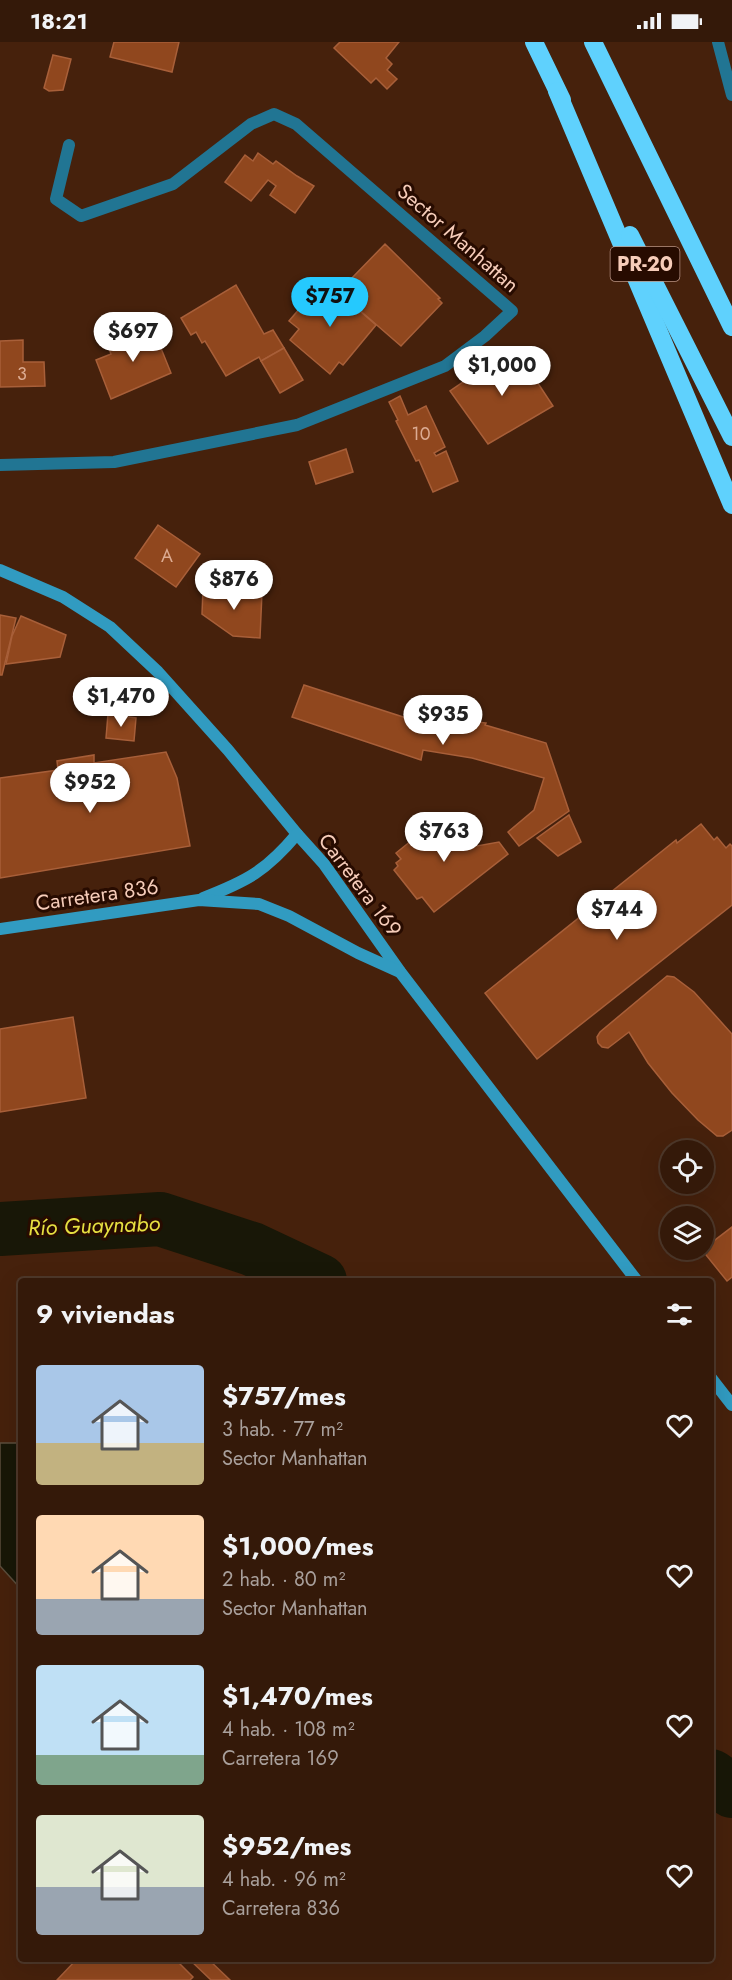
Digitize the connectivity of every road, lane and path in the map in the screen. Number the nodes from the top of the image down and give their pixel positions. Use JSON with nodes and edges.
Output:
{"nodes":[{"id":1,"x":534,"y":42,"type":"edge"},
{"id":2,"x":593,"y":42,"type":"edge"},
{"id":3,"x":718,"y":42,"type":"edge"},
{"id":4,"x":557,"y":91,"type":"junction"},
{"id":5,"x":732,"y":95,"type":"edge"},
{"id":6,"x":69,"y":146,"type":"dead end"},
{"id":7,"x":732,"y":327,"type":"edge"},
{"id":8,"x":732,"y":437,"type":"edge"},
{"id":9,"x":0,"y":465,"type":"edge"},
{"id":10,"x":732,"y":505,"type":"edge"},
{"id":11,"x":0,"y":570,"type":"edge"},
{"id":12,"x":297,"y":834,"type":"junction"},
{"id":13,"x":199,"y":900,"type":"junction"},
{"id":14,"x":0,"y":928,"type":"edge"},
{"id":15,"x":401,"y":973,"type":"junction"},
{"id":16,"x":635,"y":1278,"type":"edge"},
{"id":17,"x":714,"y":1382,"type":"edge"},
{"id":18,"x":732,"y":1405,"type":"edge"}],
"edges":[{"from":1,"to":4,"type":"highway","number":"PR-20"},
{"from":2,"to":7,"type":"highway","number":"PR-20"},
{"from":3,"to":5,"type":"street"},
{"from":4,"to":8,"type":"highway","number":"PR-20"},
{"from":4,"to":10,"type":"highway"},
{"from":6,"to":9,"type":"street","name":"Sector Manhattan"},
{"from":11,"to":12,"type":"street","name":"Carretera 169"},
{"from":12,"to":13,"type":"street","name":"Carretera 836"},
{"from":12,"to":15,"type":"street","name":"Carretera 169"},
{"from":13,"to":14,"type":"street","name":"Carretera 836"},
{"from":13,"to":15,"type":"street","name":"Carretera 836"},
{"from":15,"to":16,"type":"street","name":"Carretera 169"},
{"from":17,"to":18,"type":"street"}]}
